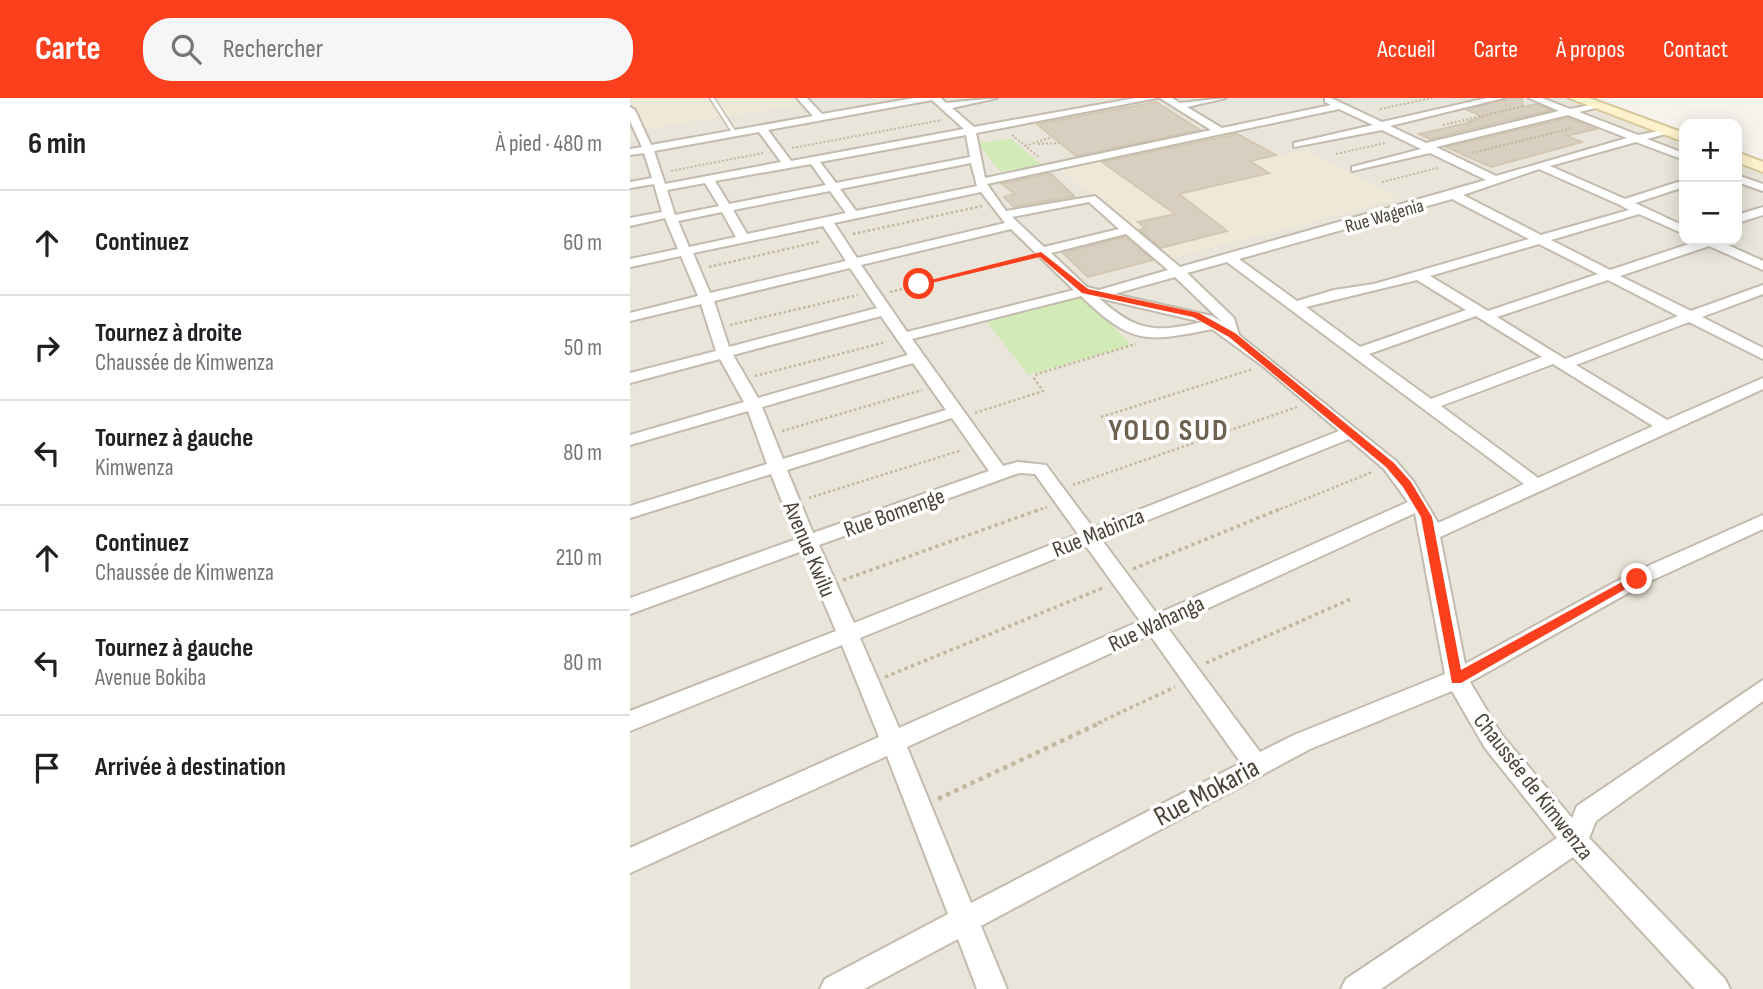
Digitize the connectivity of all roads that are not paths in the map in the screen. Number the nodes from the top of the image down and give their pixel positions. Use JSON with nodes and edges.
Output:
{"nodes":[{"id":1,"x":712,"y":98,"type":"edge"},
{"id":2,"x":802,"y":98,"type":"edge"},
{"id":3,"x":933,"y":98,"type":"edge"},
{"id":4,"x":992,"y":98,"type":"edge"},
{"id":5,"x":1152,"y":98,"type":"edge"},
{"id":6,"x":1165,"y":98,"type":"edge"},
{"id":7,"x":1220,"y":98,"type":"edge"},
{"id":8,"x":1325,"y":98,"type":"edge"},
{"id":9,"x":1499,"y":98,"type":"edge"},
{"id":10,"x":1577,"y":98,"type":"edge"},
{"id":11,"x":902,"y":100,"type":"edge"},
{"id":12,"x":1355,"y":100,"type":"dead end"},
{"id":13,"x":1539,"y":100,"type":"edge"},
{"id":14,"x":1338,"y":105,"type":"junction"},
{"id":15,"x":1597,"y":105,"type":"junction"},
{"id":16,"x":946,"y":106,"type":"junction"},
{"id":17,"x":1179,"y":106,"type":"junction"},
{"id":18,"x":1569,"y":111,"type":"junction"},
{"id":19,"x":632,"y":117,"type":"edge"},
{"id":20,"x":819,"y":117,"type":"junction"},
{"id":21,"x":1383,"y":126,"type":"junction"},
{"id":22,"x":761,"y":128,"type":"junction"},
{"id":23,"x":970,"y":129,"type":"junction"},
{"id":24,"x":1220,"y":131,"type":"junction"},
{"id":25,"x":1665,"y":131,"type":"junction"},
{"id":26,"x":735,"y":133,"type":"junction"},
{"id":27,"x":1679,"y":136,"type":"edge"},
{"id":28,"x":1639,"y":139,"type":"junction"},
{"id":29,"x":1298,"y":145,"type":"dead end"},
{"id":30,"x":1429,"y":148,"type":"junction"},
{"id":31,"x":639,"y":151,"type":"edge"},
{"id":32,"x":1679,"y":155,"type":"edge"},
{"id":33,"x":813,"y":159,"type":"junction"},
{"id":34,"x":975,"y":159,"type":"junction"},
{"id":35,"x":787,"y":163,"type":"junction"},
{"id":36,"x":1540,"y":166,"type":"junction"},
{"id":37,"x":1356,"y":169,"type":"dead end"},
{"id":38,"x":709,"y":178,"type":"junction"},
{"id":39,"x":657,"y":180,"type":"junction"},
{"id":40,"x":1495,"y":180,"type":"junction"},
{"id":41,"x":1742,"y":180,"type":"edge"},
{"id":42,"x":630,"y":185,"type":"edge"},
{"id":43,"x":832,"y":185,"type":"junction"},
{"id":44,"x":981,"y":185,"type":"junction"},
{"id":45,"x":1679,"y":185,"type":"edge"},
{"id":46,"x":1763,"y":188,"type":"edge"},
{"id":47,"x":1454,"y":195,"type":"junction"},
{"id":48,"x":1624,"y":203,"type":"junction"},
{"id":49,"x":724,"y":207,"type":"junction"},
{"id":50,"x":1640,"y":210,"type":"junction"},
{"id":51,"x":1763,"y":211,"type":"edge"},
{"id":52,"x":853,"y":215,"type":"junction"},
{"id":53,"x":670,"y":216,"type":"junction"},
{"id":54,"x":1742,"y":217,"type":"edge"},
{"id":55,"x":1007,"y":220,"type":"junction"},
{"id":56,"x":826,"y":221,"type":"junction"},
{"id":57,"x":630,"y":222,"type":"edge"},
{"id":58,"x":1679,"y":228,"type":"edge"},
{"id":59,"x":1129,"y":230,"type":"junction"},
{"id":60,"x":744,"y":239,"type":"junction"},
{"id":61,"x":1541,"y":241,"type":"junction"},
{"id":62,"x":1697,"y":245,"type":"edge"},
{"id":63,"x":1717,"y":245,"type":"edge"},
{"id":64,"x":686,"y":252,"type":"junction"},
{"id":65,"x":1040,"y":253,"type":"junction"},
{"id":66,"x":1230,"y":258,"type":"junction"},
{"id":67,"x":630,"y":263,"type":"edge"},
{"id":68,"x":856,"y":263,"type":"junction"},
{"id":69,"x":1763,"y":265,"type":"edge"},
{"id":70,"x":1178,"y":272,"type":"junction"},
{"id":71,"x":1419,"y":275,"type":"junction"},
{"id":72,"x":1611,"y":277,"type":"junction"},
{"id":73,"x":1763,"y":289,"type":"edge"},
{"id":74,"x":1093,"y":292,"type":"junction"},
{"id":75,"x":706,"y":299,"type":"junction"},
{"id":76,"x":1294,"y":306,"type":"junction"},
{"id":77,"x":883,"y":311,"type":"junction"},
{"id":78,"x":1482,"y":314,"type":"junction"},
{"id":79,"x":630,"y":317,"type":"edge"},
{"id":80,"x":1691,"y":317,"type":"junction"},
{"id":81,"x":1224,"y":330,"type":"junction"},
{"id":82,"x":904,"y":337,"type":"junction"},
{"id":83,"x":1359,"y":352,"type":"junction"},
{"id":84,"x":724,"y":353,"type":"junction"},
{"id":85,"x":1763,"y":354,"type":"edge"},
{"id":86,"x":918,"y":358,"type":"junction"},
{"id":87,"x":1560,"y":361,"type":"junction"},
{"id":88,"x":630,"y":378,"type":"edge"},
{"id":89,"x":1763,"y":383,"type":"edge"},
{"id":90,"x":1429,"y":405,"type":"junction"},
{"id":91,"x":754,"y":406,"type":"junction"},
{"id":92,"x":957,"y":415,"type":"junction"},
{"id":93,"x":1665,"y":427,"type":"junction"},
{"id":94,"x":1350,"y":433,"type":"junction"},
{"id":95,"x":630,"y":440,"type":"edge"},
{"id":96,"x":778,"y":467,"type":"junction"},
{"id":97,"x":999,"y":473,"type":"junction"},
{"id":98,"x":1535,"y":484,"type":"junction"},
{"id":99,"x":1419,"y":504,"type":"junction"},
{"id":100,"x":630,"y":512,"type":"edge"},
{"id":101,"x":1763,"y":522,"type":"edge"},
{"id":102,"x":1428,"y":535,"type":"junction"},
{"id":103,"x":1087,"y":536,"type":"junction"},
{"id":104,"x":808,"y":544,"type":"junction"},
{"id":105,"x":630,"y":606,"type":"edge"},
{"id":106,"x":1153,"y":624,"type":"junction"},
{"id":107,"x":849,"y":636,"type":"junction"},
{"id":108,"x":1457,"y":679,"type":"junction"},
{"id":109,"x":1763,"y":689,"type":"edge"},
{"id":110,"x":630,"y":721,"type":"edge"},
{"id":111,"x":893,"y":743,"type":"junction"},
{"id":112,"x":1256,"y":765,"type":"junction"},
{"id":113,"x":1575,"y":841,"type":"junction"},
{"id":114,"x":630,"y":860,"type":"edge"},
{"id":115,"x":963,"y":919,"type":"junction"},
{"id":116,"x":835,"y":989,"type":"edge"},
{"id":117,"x":992,"y":989,"type":"edge"},
{"id":118,"x":1356,"y":989,"type":"edge"},
{"id":119,"x":1714,"y":989,"type":"edge"}],
"edges":[{"from":1,"to":26,"type":"lane"},
{"from":2,"to":20,"type":"street"},
{"from":3,"to":11,"type":"street"},
{"from":3,"to":16,"type":"street"},
{"from":4,"to":16,"type":"street"},
{"from":5,"to":23,"type":"street"},
{"from":6,"to":17,"type":"street"},
{"from":7,"to":17,"type":"street"},
{"from":8,"to":14,"type":"street"},
{"from":9,"to":21,"type":"street"},
{"from":10,"to":15,"type":"main road"},
{"from":11,"to":20,"type":"street"},
{"from":12,"to":14,"type":"street"},
{"from":13,"to":18,"type":"street"},
{"from":14,"to":21,"type":"street"},
{"from":14,"to":24,"type":"street"},
{"from":15,"to":18,"type":"street"},
{"from":15,"to":25,"type":"main road"},
{"from":16,"to":23,"type":"street"},
{"from":17,"to":24,"type":"street"},
{"from":18,"to":28,"type":"street"},
{"from":18,"to":30,"type":"street"},
{"from":19,"to":31,"type":"street","name":"Avenue Kwilu"},
{"from":20,"to":22,"type":"street"},
{"from":21,"to":29,"type":"street"},
{"from":21,"to":30,"type":"street"},
{"from":22,"to":26,"type":"street"},
{"from":22,"to":35,"type":"street"},
{"from":23,"to":33,"type":"street"},
{"from":23,"to":34,"type":"street"},
{"from":24,"to":44,"type":"street"},
{"from":25,"to":27,"type":"main road"},
{"from":25,"to":28,"type":"street","name":"Rue Wagenia"},
{"from":26,"to":31,"type":"street"},
{"from":28,"to":32,"type":"street"},
{"from":28,"to":36,"type":"street","name":"Rue Wagenia"},
{"from":30,"to":37,"type":"street"},
{"from":30,"to":40,"type":"street"},
{"from":31,"to":39,"type":"street","name":"Avenue Kwilu"},
{"from":33,"to":35,"type":"street"},
{"from":33,"to":43,"type":"street"},
{"from":34,"to":43,"type":"street"},
{"from":34,"to":44,"type":"street"},
{"from":35,"to":38,"type":"street"},
{"from":36,"to":40,"type":"street","name":"Rue Wagenia"},
{"from":36,"to":48,"type":"street"},
{"from":38,"to":39,"type":"street"},
{"from":38,"to":49,"type":"street"},
{"from":39,"to":42,"type":"street"},
{"from":39,"to":53,"type":"street","name":"Avenue Kwilu"},
{"from":40,"to":47,"type":"street","name":"Rue Wagenia"},
{"from":41,"to":46,"type":"street"},
{"from":43,"to":49,"type":"street"},
{"from":43,"to":52,"type":"street"},
{"from":44,"to":52,"type":"street"},
{"from":44,"to":55,"type":"street"},
{"from":45,"to":48,"type":"street"},
{"from":47,"to":61,"type":"street"},
{"from":47,"to":66,"type":"street","name":"Rue Wagenia"},
{"from":48,"to":50,"type":"street"},
{"from":49,"to":53,"type":"street"},
{"from":49,"to":60,"type":"street"},
{"from":50,"to":58,"type":"street"},
{"from":50,"to":61,"type":"street"},
{"from":51,"to":54,"type":"street"},
{"from":52,"to":56,"type":"street"},
{"from":53,"to":57,"type":"street"},
{"from":53,"to":64,"type":"street","name":"Avenue Kwilu"},
{"from":55,"to":59,"type":"street"},
{"from":55,"to":65,"type":"street"},
{"from":55,"to":68,"type":"street"},
{"from":56,"to":60,"type":"street"},
{"from":56,"to":68,"type":"street"},
{"from":59,"to":65,"type":"street"},
{"from":59,"to":70,"type":"street"},
{"from":60,"to":64,"type":"street"},
{"from":61,"to":71,"type":"street"},
{"from":61,"to":72,"type":"street"},
{"from":62,"to":72,"type":"street"},
{"from":63,"to":69,"type":"street"},
{"from":64,"to":67,"type":"street"},
{"from":64,"to":75,"type":"street","name":"Avenue Kwilu"},
{"from":65,"to":74,"type":"street"},
{"from":66,"to":70,"type":"street","name":"Rue Wagenia"},
{"from":66,"to":76,"type":"street"},
{"from":68,"to":75,"type":"street"},
{"from":68,"to":77,"type":"street"},
{"from":70,"to":74,"type":"street","name":"Rue Wagenia"},
{"from":70,"to":81,"type":"street"},
{"from":71,"to":76,"type":"street"},
{"from":71,"to":78,"type":"street"},
{"from":72,"to":78,"type":"street"},
{"from":72,"to":80,"type":"street"},
{"from":73,"to":80,"type":"street"},
{"from":74,"to":81,"type":"street"},
{"from":74,"to":81,"type":"street"},
{"from":74,"to":82,"type":"street"},
{"from":75,"to":79,"type":"street"},
{"from":75,"to":84,"type":"street","name":"Avenue Kwilu"},
{"from":76,"to":83,"type":"street"},
{"from":77,"to":82,"type":"street"},
{"from":77,"to":84,"type":"street"},
{"from":78,"to":83,"type":"street"},
{"from":78,"to":87,"type":"street"},
{"from":80,"to":85,"type":"street"},
{"from":80,"to":87,"type":"street"},
{"from":81,"to":94,"type":"street","name":"Chaussée de Kimwenza"},
{"from":82,"to":86,"type":"street"},
{"from":83,"to":90,"type":"street"},
{"from":84,"to":88,"type":"street"},
{"from":84,"to":91,"type":"street","name":"Avenue Kwilu"},
{"from":86,"to":91,"type":"street"},
{"from":86,"to":92,"type":"street"},
{"from":87,"to":90,"type":"street"},
{"from":87,"to":93,"type":"street"},
{"from":89,"to":93,"type":"street"},
{"from":90,"to":98,"type":"street"},
{"from":91,"to":95,"type":"street"},
{"from":91,"to":96,"type":"street","name":"Avenue Kwilu"},
{"from":92,"to":96,"type":"street"},
{"from":92,"to":97,"type":"street"},
{"from":93,"to":98,"type":"street"},
{"from":94,"to":99,"type":"street","name":"Chaussée de Kimwenza"},
{"from":94,"to":103,"type":"street","name":"Rue Mabinza"},
{"from":96,"to":100,"type":"street"},
{"from":96,"to":104,"type":"street","name":"Avenue Kwilu"},
{"from":97,"to":103,"type":"street","name":"Rue Bomenge"},
{"from":97,"to":104,"type":"street","name":"Rue Bomenge"},
{"from":98,"to":102,"type":"street"},
{"from":99,"to":102,"type":"street","name":"Chaussée de Kimwenza"},
{"from":99,"to":106,"type":"street","name":"Rue Wahanga"},
{"from":101,"to":108,"type":"street","name":"Rue Mokaria"},
{"from":102,"to":108,"type":"street","name":"Chaussée de Kimwenza"},
{"from":103,"to":106,"type":"street"},
{"from":103,"to":107,"type":"street","name":"Rue Mabinza"},
{"from":104,"to":105,"type":"street","name":"Rue Bomenge"},
{"from":104,"to":107,"type":"street","name":"Avenue Kwilu"},
{"from":106,"to":111,"type":"street","name":"Rue Wahanga"},
{"from":106,"to":112,"type":"street"},
{"from":107,"to":110,"type":"street","name":"Rue Mabinza"},
{"from":107,"to":111,"type":"street","name":"Avenue Kwilu"},
{"from":108,"to":112,"type":"street","name":"Rue Mokaria"},
{"from":108,"to":113,"type":"street","name":"Chaussée de Kimwenza"},
{"from":109,"to":113,"type":"street"},
{"from":111,"to":114,"type":"street","name":"Rue Wahanga"},
{"from":111,"to":115,"type":"street","name":"Avenue Kwilu"},
{"from":112,"to":115,"type":"street","name":"Rue Mokaria"},
{"from":113,"to":118,"type":"street"},
{"from":113,"to":119,"type":"street","name":"Chaussée de Kimwenza"},
{"from":115,"to":116,"type":"street","name":"Rue Mokaria"},
{"from":115,"to":117,"type":"street","name":"Avenue Kwilu"}]}
